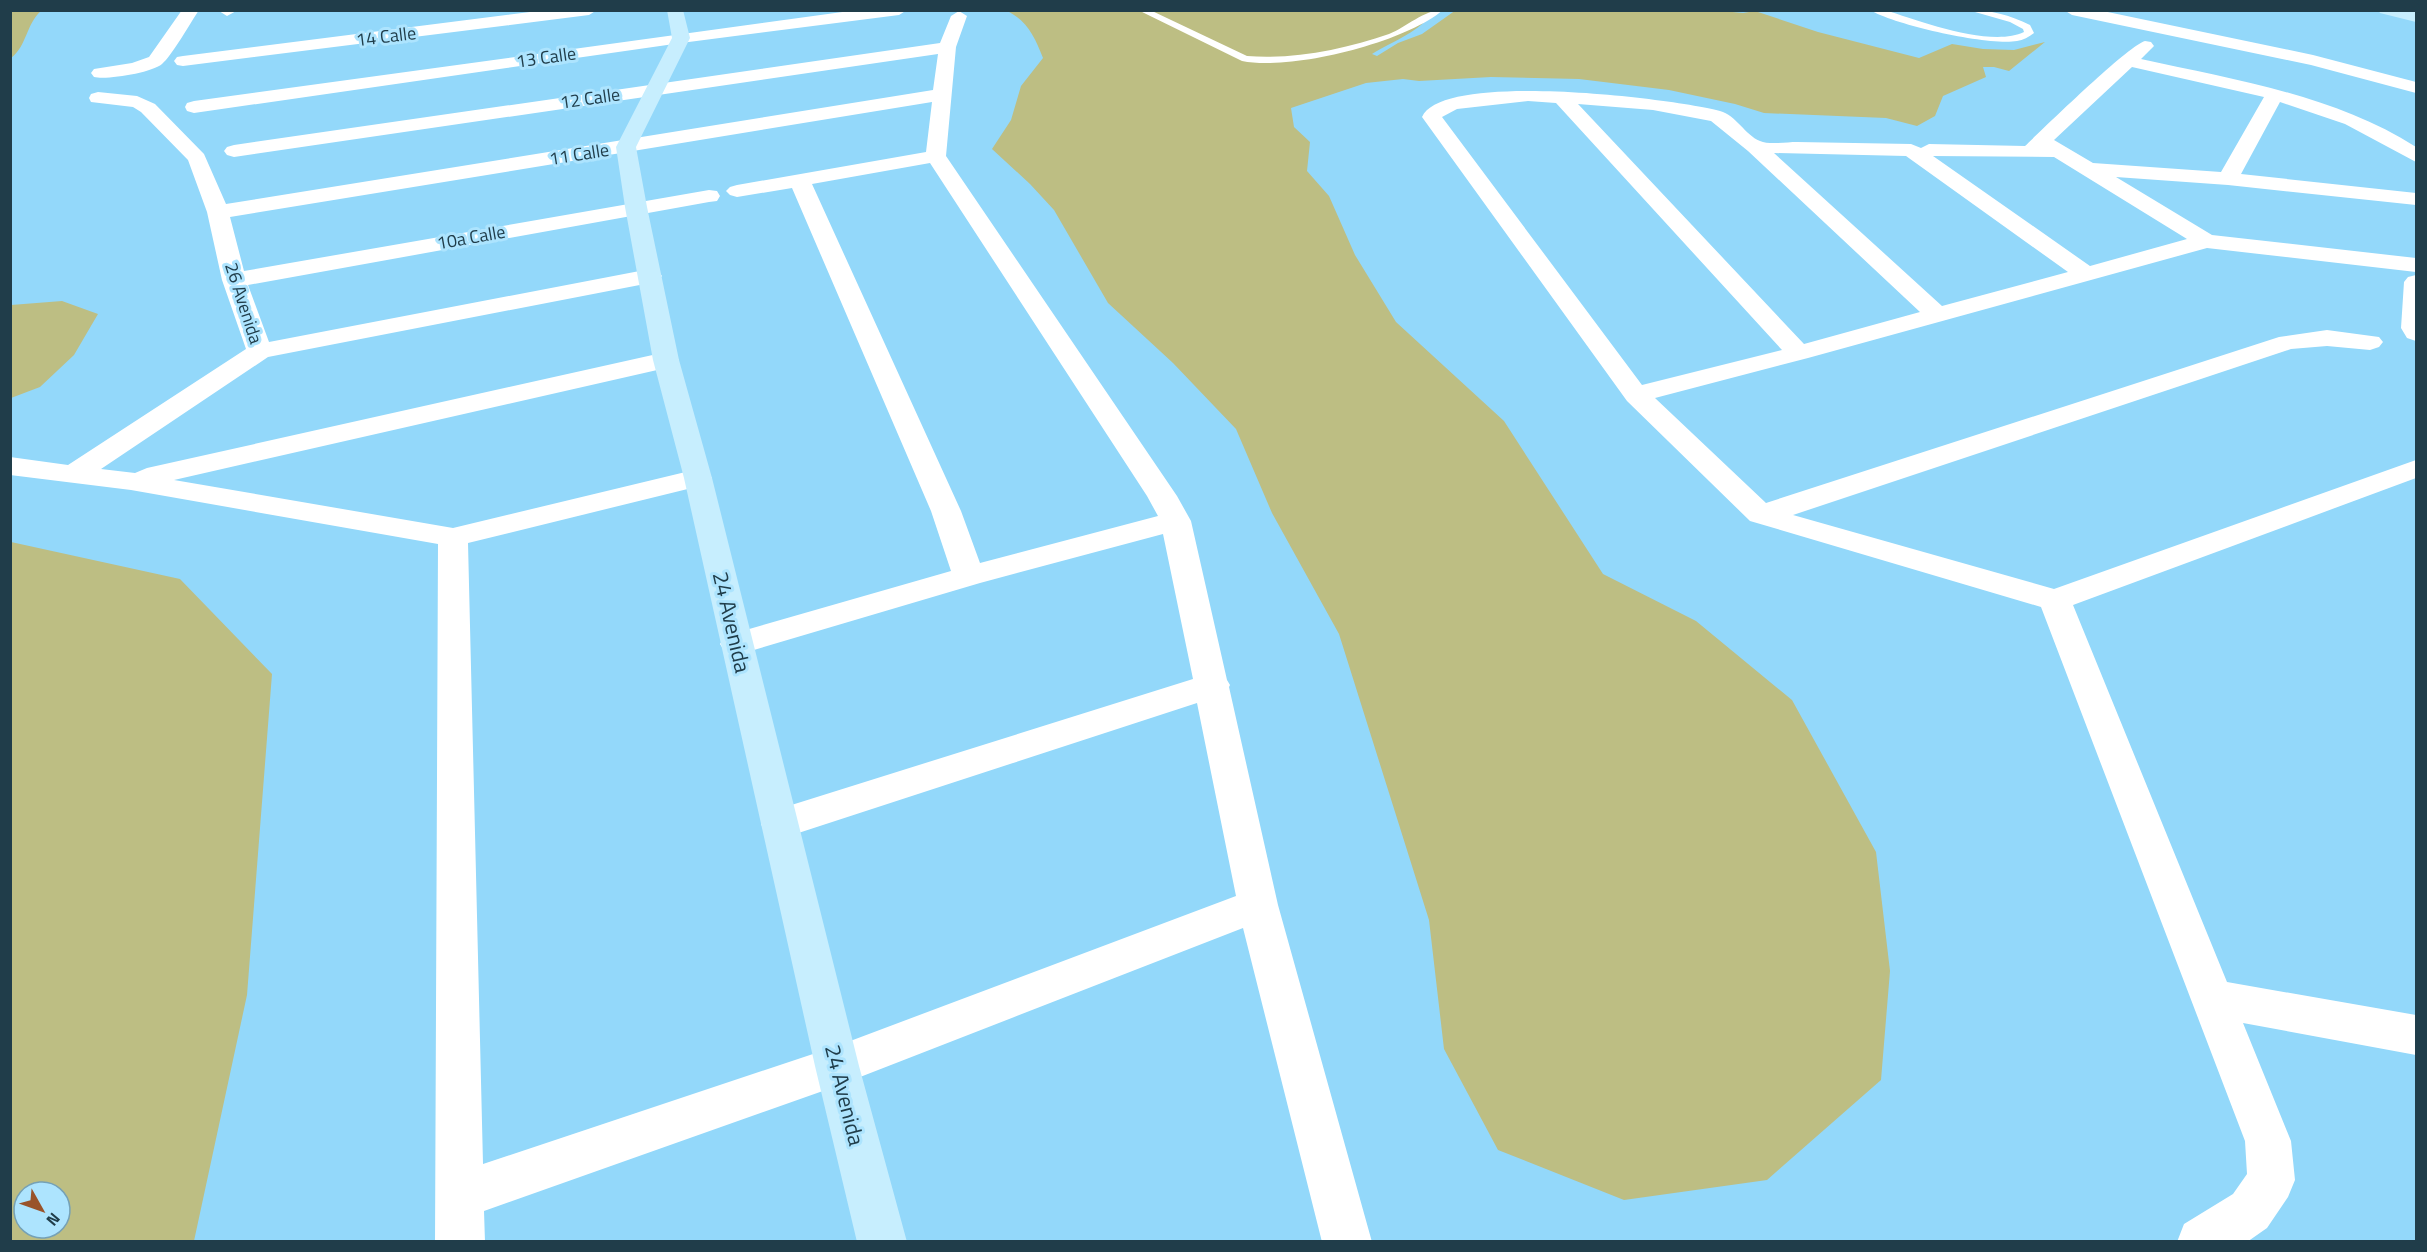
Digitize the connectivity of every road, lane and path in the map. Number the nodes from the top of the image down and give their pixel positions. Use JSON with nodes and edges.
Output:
{"nodes":[{"id":1,"x":191,"y":10,"type":"edge"},
{"id":2,"x":589,"y":10,"type":"edge"},
{"id":3,"x":899,"y":10,"type":"edge"},
{"id":4,"x":1142,"y":10,"type":"edge"},
{"id":5,"x":1439,"y":10,"type":"edge"},
{"id":6,"x":1874,"y":10,"type":"edge"},
{"id":7,"x":1972,"y":10,"type":"edge"},
{"id":8,"x":2072,"y":10,"type":"edge"},
{"id":9,"x":2386,"y":10,"type":"edge"},
{"id":10,"x":959,"y":16,"type":"dead end"},
{"id":11,"x":2416,"y":17,"type":"edge"},
{"id":12,"x":678,"y":24,"type":"edge"},
{"id":13,"x":2165,"y":29,"type":"junction"},
{"id":14,"x":947,"y":47,"type":"junction"},
{"id":15,"x":183,"y":61,"type":"dead end"},
{"id":16,"x":2128,"y":61,"type":"junction"},
{"id":17,"x":100,"y":73,"type":"dead end"},
{"id":18,"x":656,"y":88,"type":"junction"},
{"id":19,"x":2416,"y":88,"type":"edge"},
{"id":20,"x":940,"y":95,"type":"junction"},
{"id":21,"x":1560,"y":96,"type":"junction"},
{"id":22,"x":2274,"y":96,"type":"junction"},
{"id":23,"x":98,"y":98,"type":"dead end"},
{"id":24,"x":194,"y":107,"type":"dead end"},
{"id":25,"x":626,"y":147,"type":"junction"},
{"id":26,"x":1755,"y":147,"type":"junction"},
{"id":27,"x":2043,"y":148,"type":"junction"},
{"id":28,"x":1929,"y":150,"type":"dead end"},
{"id":29,"x":234,"y":151,"type":"dead end"},
{"id":30,"x":936,"y":156,"type":"junction"},
{"id":31,"x":2416,"y":156,"type":"edge"},
{"id":32,"x":2087,"y":169,"type":"junction"},
{"id":33,"x":2228,"y":178,"type":"junction"},
{"id":34,"x":800,"y":181,"type":"junction"},
{"id":35,"x":737,"y":191,"type":"dead end"},
{"id":36,"x":709,"y":195,"type":"dead end"},
{"id":37,"x":2416,"y":199,"type":"edge"},
{"id":38,"x":636,"y":207,"type":"junction"},
{"id":39,"x":218,"y":212,"type":"junction"},
{"id":40,"x":2206,"y":242,"type":"junction"},
{"id":41,"x":2416,"y":265,"type":"edge"},
{"id":42,"x":2086,"y":274,"type":"junction"},
{"id":43,"x":650,"y":276,"type":"junction"},
{"id":44,"x":234,"y":280,"type":"junction"},
{"id":45,"x":2416,"y":282,"type":"edge"},
{"id":46,"x":1938,"y":315,"type":"junction"},
{"id":47,"x":2416,"y":333,"type":"edge"},
{"id":48,"x":2370,"y":342,"type":"dead end"},
{"id":49,"x":260,"y":351,"type":"junction"},
{"id":50,"x":1799,"y":353,"type":"junction"},
{"id":51,"x":666,"y":360,"type":"junction"},
{"id":52,"x":1636,"y":395,"type":"junction"},
{"id":53,"x":10,"y":466,"type":"edge"},
{"id":54,"x":2416,"y":468,"type":"edge"},
{"id":55,"x":72,"y":474,"type":"junction"},
{"id":56,"x":698,"y":478,"type":"junction"},
{"id":57,"x":131,"y":481,"type":"junction"},
{"id":58,"x":1761,"y":515,"type":"junction"},
{"id":59,"x":1176,"y":521,"type":"junction"},
{"id":60,"x":453,"y":537,"type":"junction"},
{"id":61,"x":969,"y":576,"type":"junction"},
{"id":62,"x":2055,"y":600,"type":"junction"},
{"id":63,"x":737,"y":644,"type":"junction"},
{"id":64,"x":1213,"y":685,"type":"junction"},
{"id":65,"x":780,"y":824,"type":"junction"},
{"id":66,"x":1258,"y":905,"type":"junction"},
{"id":67,"x":2212,"y":998,"type":"junction"},
{"id":68,"x":2416,"y":1035,"type":"edge"},
{"id":69,"x":837,"y":1066,"type":"junction"},
{"id":70,"x":460,"y":1196,"type":"junction"},
{"id":71,"x":460,"y":1242,"type":"edge"},
{"id":72,"x":882,"y":1242,"type":"edge"},
{"id":73,"x":1347,"y":1242,"type":"edge"},
{"id":74,"x":2202,"y":1242,"type":"edge"}],
"edges":[{"from":1,"to":17,"type":"street"},
{"from":2,"to":15,"type":"street","name":"14 Calle"},
{"from":3,"to":12,"type":"street","name":"13 Calle"},
{"from":4,"to":5,"type":"lane"},
{"from":6,"to":7,"type":"lane"},
{"from":8,"to":13,"type":"street"},
{"from":9,"to":11,"type":"main road"},
{"from":10,"to":14,"type":"street"},
{"from":12,"to":18,"type":"main road"},
{"from":12,"to":24,"type":"street","name":"13 Calle"},
{"from":13,"to":16,"type":"street"},
{"from":13,"to":19,"type":"street"},
{"from":14,"to":18,"type":"street","name":"12 Calle"},
{"from":14,"to":20,"type":"street"},
{"from":16,"to":22,"type":"street"},
{"from":16,"to":27,"type":"street"},
{"from":18,"to":25,"type":"main road"},
{"from":18,"to":29,"type":"street","name":"12 Calle"},
{"from":20,"to":25,"type":"street","name":"11 Calle"},
{"from":20,"to":30,"type":"street"},
{"from":21,"to":26,"type":"street"},
{"from":21,"to":50,"type":"street"},
{"from":21,"to":52,"type":"street"},
{"from":22,"to":31,"type":"street"},
{"from":22,"to":33,"type":"street"},
{"from":23,"to":39,"type":"street","name":"26 Avenida"},
{"from":25,"to":38,"type":"main road","name":"24 Avenida"},
{"from":25,"to":39,"type":"street","name":"11 Calle"},
{"from":26,"to":42,"type":"street"},
{"from":26,"to":46,"type":"street"},
{"from":27,"to":28,"type":"street"},
{"from":27,"to":32,"type":"street"},
{"from":30,"to":34,"type":"street"},
{"from":30,"to":59,"type":"street"},
{"from":32,"to":33,"type":"street"},
{"from":32,"to":40,"type":"street"},
{"from":33,"to":37,"type":"street"},
{"from":34,"to":35,"type":"street"},
{"from":34,"to":61,"type":"street"},
{"from":36,"to":38,"type":"street","name":"10a Calle"},
{"from":38,"to":43,"type":"main road","name":"24 Avenida"},
{"from":38,"to":44,"type":"street","name":"10a Calle"},
{"from":39,"to":44,"type":"street","name":"26 Avenida"},
{"from":40,"to":41,"type":"street"},
{"from":40,"to":42,"type":"street"},
{"from":42,"to":46,"type":"street"},
{"from":43,"to":49,"type":"street"},
{"from":43,"to":51,"type":"main road","name":"24 Avenida"},
{"from":44,"to":49,"type":"street","name":"26 Avenida"},
{"from":45,"to":47,"type":"street"},
{"from":46,"to":50,"type":"street"},
{"from":48,"to":58,"type":"street"},
{"from":49,"to":55,"type":"street","name":"26 Avenida"},
{"from":50,"to":52,"type":"street"},
{"from":51,"to":56,"type":"main road","name":"24 Avenida"},
{"from":51,"to":57,"type":"street"},
{"from":52,"to":58,"type":"street"},
{"from":53,"to":55,"type":"street"},
{"from":54,"to":62,"type":"street"},
{"from":55,"to":57,"type":"street"},
{"from":56,"to":60,"type":"street"},
{"from":56,"to":63,"type":"main road","name":"24 Avenida"},
{"from":57,"to":60,"type":"street"},
{"from":58,"to":62,"type":"street"},
{"from":59,"to":61,"type":"street"},
{"from":59,"to":64,"type":"street"},
{"from":60,"to":70,"type":"street"},
{"from":61,"to":63,"type":"street"},
{"from":62,"to":67,"type":"street"},
{"from":63,"to":65,"type":"main road","name":"24 Avenida"},
{"from":64,"to":65,"type":"street"},
{"from":64,"to":66,"type":"street"},
{"from":65,"to":69,"type":"main road","name":"24 Avenida"},
{"from":66,"to":69,"type":"street"},
{"from":66,"to":73,"type":"street"},
{"from":67,"to":68,"type":"street"},
{"from":67,"to":74,"type":"street"},
{"from":69,"to":70,"type":"street"},
{"from":69,"to":72,"type":"main road","name":"24 Avenida"},
{"from":70,"to":71,"type":"street"}]}
